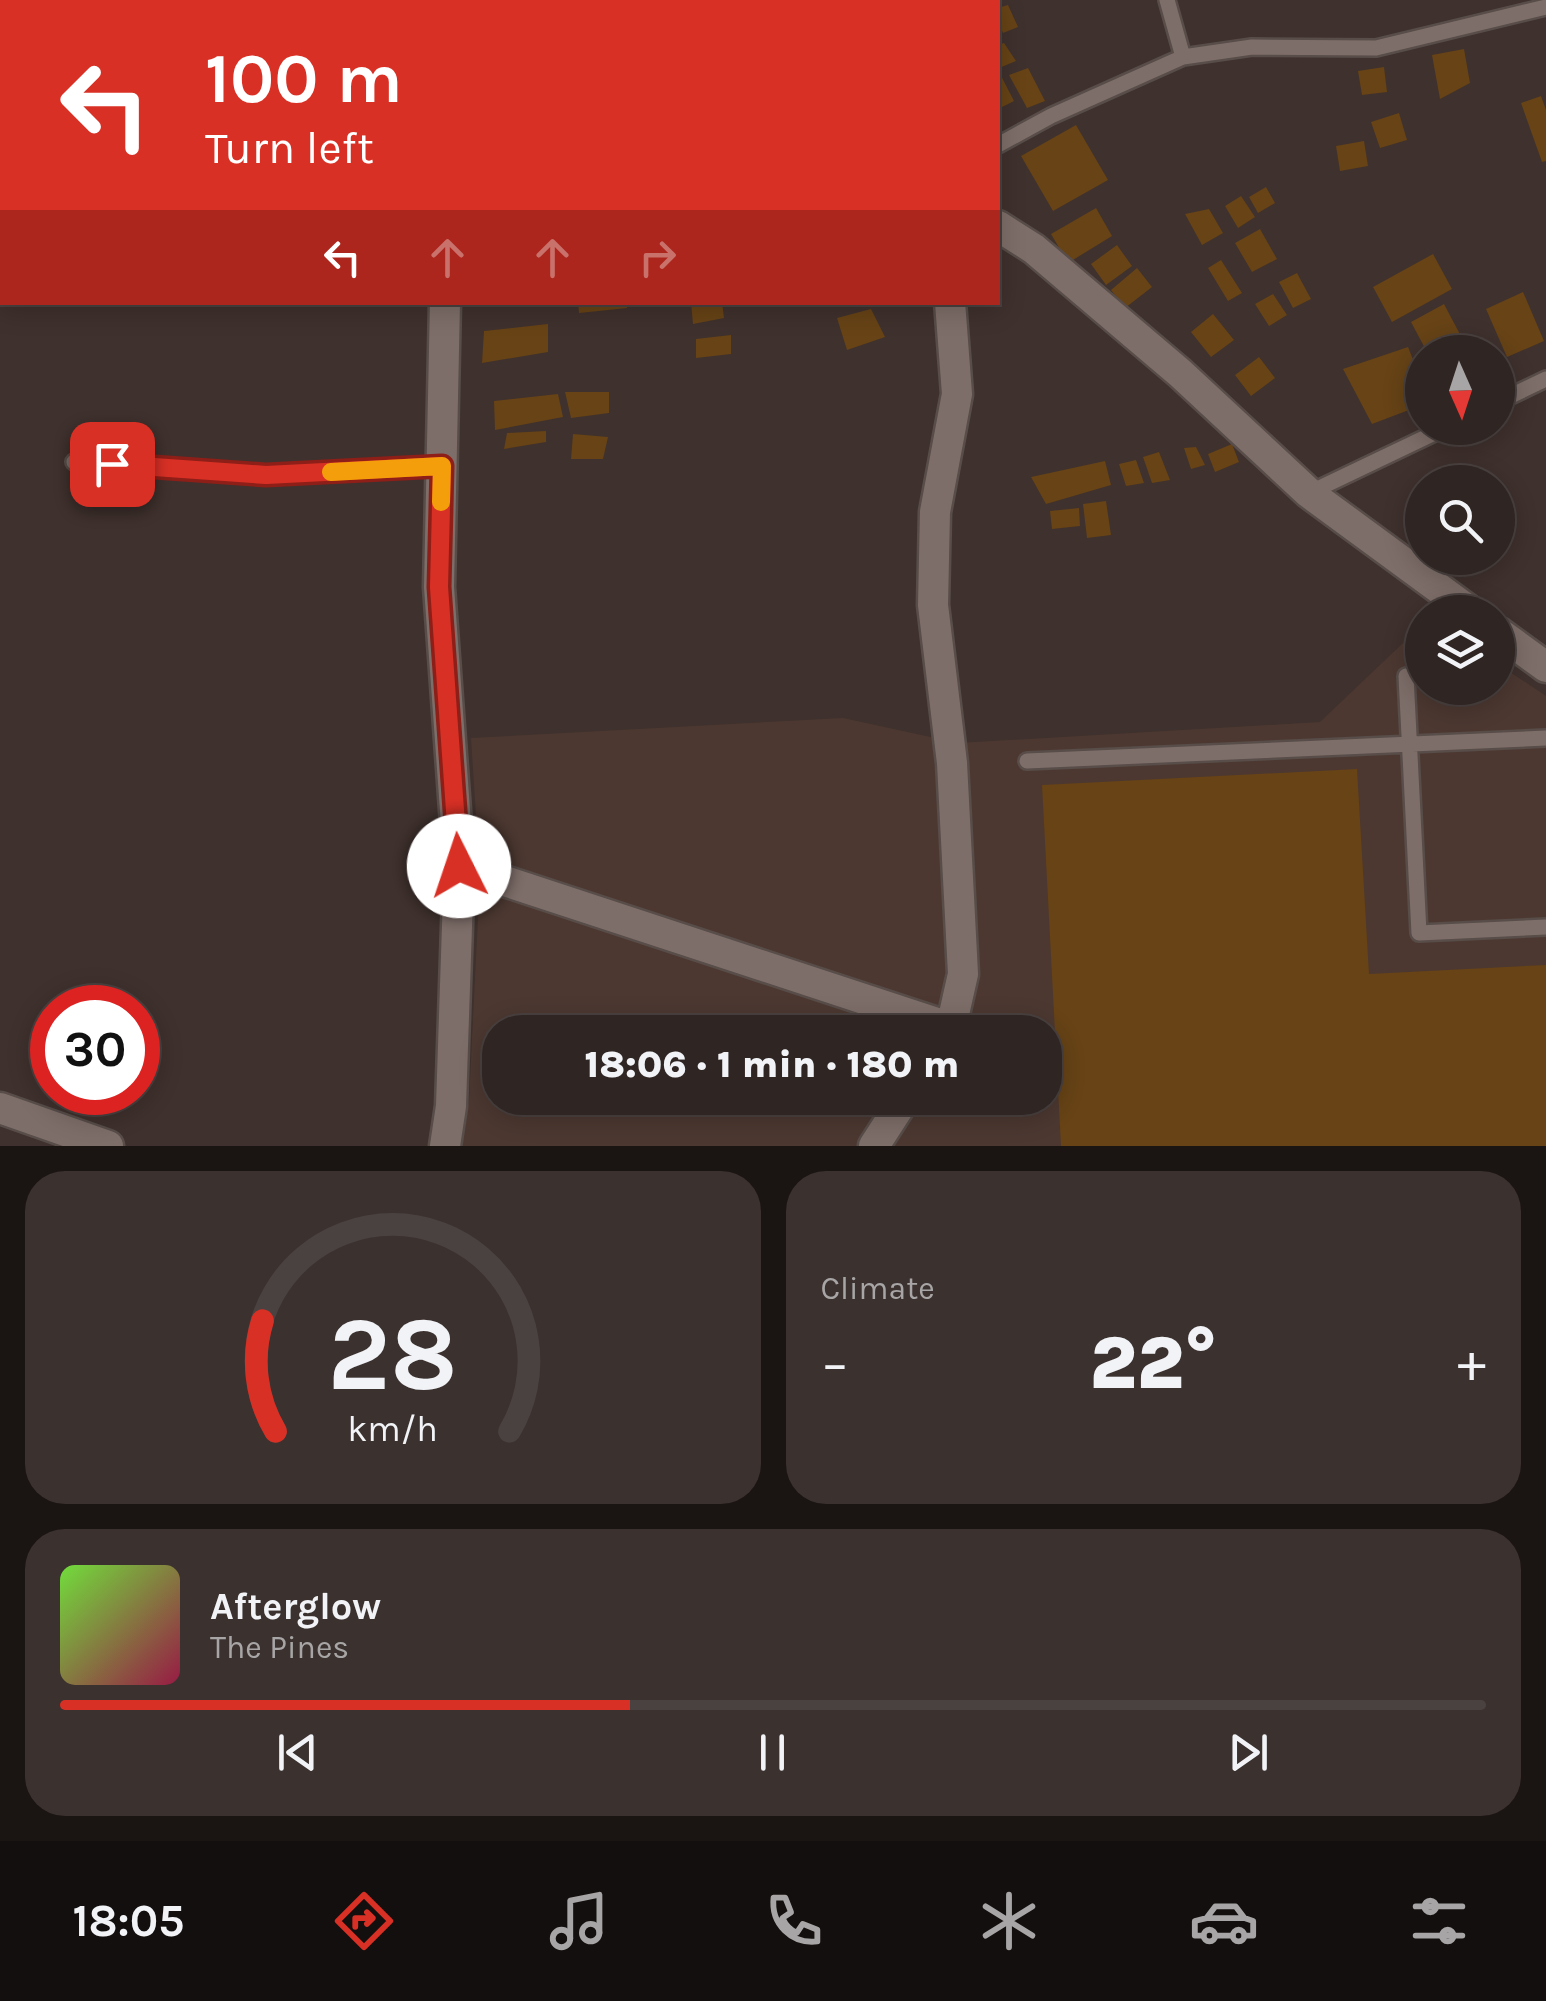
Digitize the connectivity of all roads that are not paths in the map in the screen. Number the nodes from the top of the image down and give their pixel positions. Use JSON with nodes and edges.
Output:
{"nodes":[{"id":1,"x":1167,"y":0,"type":"edge"},
{"id":2,"x":1546,"y":7,"type":"edge"},
{"id":3,"x":1182,"y":57,"type":"junction"},
{"id":4,"x":1000,"y":144,"type":"edge"},
{"id":5,"x":1000,"y":227,"type":"edge"},
{"id":6,"x":445,"y":305,"type":"edge"},
{"id":7,"x":950,"y":305,"type":"edge"},
{"id":8,"x":1546,"y":379,"type":"edge"},
{"id":9,"x":1515,"y":394,"type":"edge"},
{"id":10,"x":1409,"y":445,"type":"edge"},
{"id":11,"x":74,"y":462,"type":"dead end"},
{"id":12,"x":442,"y":466,"type":"junction"},
{"id":13,"x":1309,"y":493,"type":"junction"},
{"id":14,"x":1448,"y":595,"type":"edge"},
{"id":15,"x":1515,"y":644,"type":"edge"},
{"id":16,"x":1546,"y":667,"type":"edge"},
{"id":17,"x":1408,"y":705,"type":"edge"},
{"id":18,"x":1546,"y":738,"type":"edge"},
{"id":19,"x":1410,"y":743,"type":"junction"},
{"id":20,"x":1026,"y":761,"type":"dead end"},
{"id":21,"x":459,"y":866,"type":"junction"},
{"id":22,"x":1546,"y":926,"type":"edge"},
{"id":23,"x":903,"y":1015,"type":"edge"},
{"id":24,"x":952,"y":1015,"type":"edge"},
{"id":25,"x":0,"y":1108,"type":"edge"},
{"id":26,"x":894,"y":1115,"type":"edge"},
{"id":27,"x":108,"y":1146,"type":"edge"},
{"id":28,"x":445,"y":1146,"type":"edge"},
{"id":29,"x":874,"y":1146,"type":"edge"}],
"edges":[{"from":1,"to":3,"type":"lane"},
{"from":2,"to":3,"type":"lane"},
{"from":3,"to":4,"type":"lane"},
{"from":5,"to":13,"type":"street"},
{"from":6,"to":12,"type":"street"},
{"from":7,"to":24,"type":"street"},
{"from":8,"to":9,"type":"lane"},
{"from":10,"to":13,"type":"lane"},
{"from":11,"to":12,"type":"lane"},
{"from":12,"to":21,"type":"street"},
{"from":13,"to":14,"type":"street"},
{"from":15,"to":16,"type":"street"},
{"from":17,"to":19,"type":"lane"},
{"from":18,"to":19,"type":"lane"},
{"from":19,"to":20,"type":"lane"},
{"from":19,"to":22,"type":"lane"},
{"from":21,"to":23,"type":"street"},
{"from":21,"to":28,"type":"street"},
{"from":25,"to":27,"type":"street"},
{"from":26,"to":29,"type":"street"}]}
